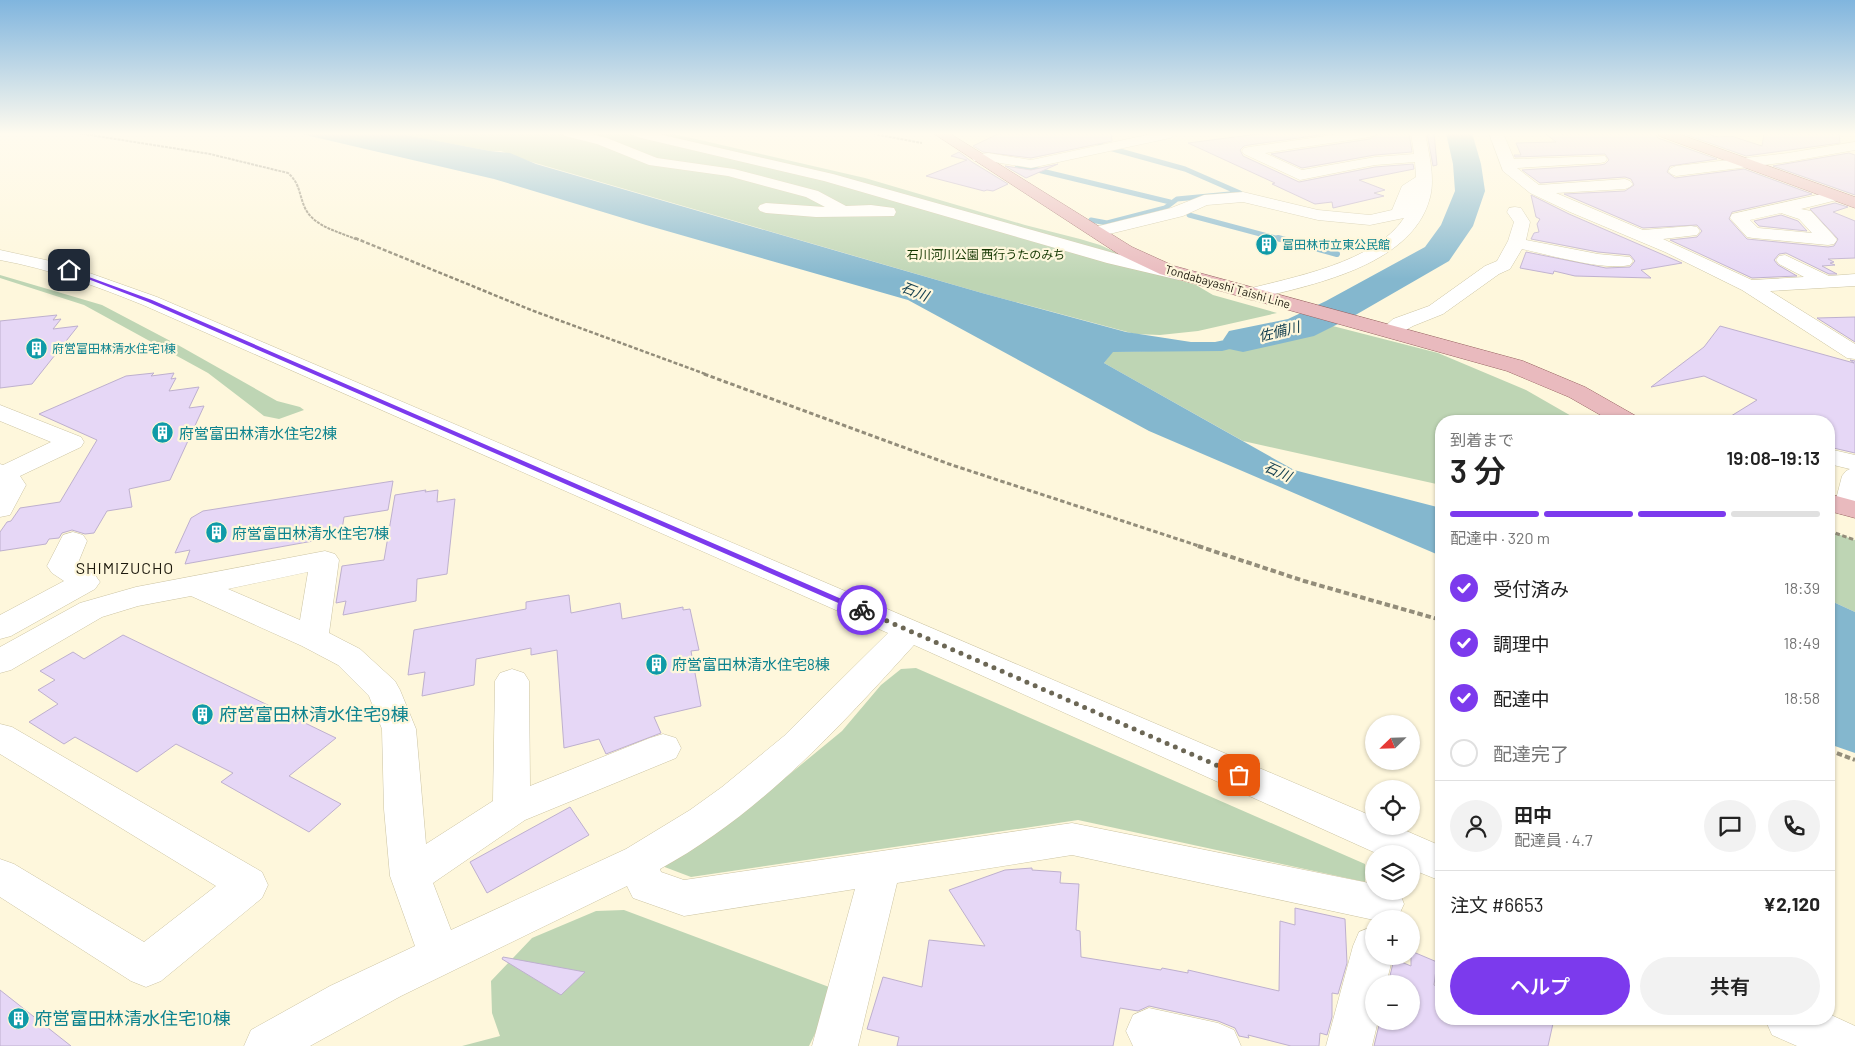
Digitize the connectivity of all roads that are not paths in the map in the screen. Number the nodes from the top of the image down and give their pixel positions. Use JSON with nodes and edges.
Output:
{"nodes":[{"id":1,"x":766,"y":182,"type":"edge"},
{"id":2,"x":845,"y":182,"type":"edge"},
{"id":3,"x":1017,"y":182,"type":"edge"},
{"id":4,"x":1419,"y":182,"type":"edge"},
{"id":5,"x":1423,"y":182,"type":"edge"},
{"id":6,"x":1525,"y":182,"type":"edge"},
{"id":7,"x":1796,"y":182,"type":"edge"},
{"id":8,"x":1625,"y":183,"type":"dead end"},
{"id":9,"x":1536,"y":190,"type":"junction"},
{"id":10,"x":1835,"y":196,"type":"junction"},
{"id":11,"x":1855,"y":203,"type":"edge"},
{"id":12,"x":766,"y":208,"type":"dead end"},
{"id":13,"x":1782,"y":208,"type":"dead end"},
{"id":14,"x":840,"y":212,"type":"junction"},
{"id":15,"x":888,"y":212,"type":"dead end"},
{"id":16,"x":1515,"y":212,"type":"dead end"},
{"id":17,"x":1691,"y":231,"type":"dead end"},
{"id":18,"x":1097,"y":232,"type":"junction"},
{"id":19,"x":1640,"y":236,"type":"junction"},
{"id":20,"x":1516,"y":243,"type":"junction"},
{"id":21,"x":0,"y":255,"type":"edge"},
{"id":22,"x":1785,"y":260,"type":"dead end"},
{"id":23,"x":1624,"y":261,"type":"dead end"},
{"id":24,"x":1180,"y":274,"type":"junction"},
{"id":25,"x":1855,"y":280,"type":"edge"},
{"id":26,"x":1827,"y":282,"type":"junction"},
{"id":27,"x":1749,"y":286,"type":"junction"},
{"id":28,"x":1254,"y":295,"type":"junction"},
{"id":29,"x":1380,"y":328,"type":"junction"},
{"id":30,"x":1855,"y":353,"type":"edge"},
{"id":31,"x":0,"y":412,"type":"edge"},
{"id":32,"x":1617,"y":415,"type":"edge"},
{"id":33,"x":1835,"y":458,"type":"edge"},
{"id":34,"x":1855,"y":463,"type":"edge"},
{"id":35,"x":2,"y":473,"type":"edge"},
{"id":36,"x":1855,"y":476,"type":"edge"},
{"id":37,"x":1844,"y":506,"type":"edge"},
{"id":38,"x":0,"y":509,"type":"edge"},
{"id":39,"x":74,"y":541,"type":"dead end"},
{"id":40,"x":193,"y":585,"type":"junction"},
{"id":41,"x":0,"y":628,"type":"edge"},
{"id":42,"x":908,"y":630,"type":"junction"},
{"id":43,"x":313,"y":638,"type":"junction"},
{"id":44,"x":0,"y":662,"type":"edge"},
{"id":45,"x":512,"y":681,"type":"dead end"},
{"id":46,"x":0,"y":737,"type":"edge"},
{"id":47,"x":663,"y":748,"type":"dead end"},
{"id":48,"x":512,"y":809,"type":"junction"},
{"id":49,"x":1390,"y":845,"type":"edge"},
{"id":50,"x":1420,"y":857,"type":"edge"},
{"id":51,"x":636,"y":862,"type":"junction"},
{"id":52,"x":1435,"y":862,"type":"edge"},
{"id":53,"x":881,"y":868,"type":"junction"},
{"id":54,"x":0,"y":876,"type":"edge"},
{"id":55,"x":410,"y":876,"type":"junction"},
{"id":56,"x":1385,"y":905,"type":"edge"},
{"id":57,"x":440,"y":957,"type":"junction"},
{"id":58,"x":1369,"y":965,"type":"edge"},
{"id":59,"x":1801,"y":1025,"type":"edge"},
{"id":60,"x":1149,"y":1031,"type":"dead end"},
{"id":61,"x":267,"y":1046,"type":"edge"},
{"id":62,"x":834,"y":1046,"type":"edge"},
{"id":63,"x":1218,"y":1046,"type":"edge"},
{"id":64,"x":1349,"y":1046,"type":"edge"},
{"id":65,"x":1848,"y":1046,"type":"edge"}],
"edges":[{"from":1,"to":14,"type":"street"},
{"from":2,"to":24,"type":"street"},
{"from":3,"to":18,"type":"main road","name":"Tondabayashi Taishi Line"},
{"from":4,"to":18,"type":"street"},
{"from":5,"to":28,"type":"street"},
{"from":6,"to":9,"type":"street"},
{"from":7,"to":10,"type":"main road"},
{"from":8,"to":9,"type":"street"},
{"from":9,"to":19,"type":"street"},
{"from":10,"to":11,"type":"main road"},
{"from":10,"to":13,"type":"street"},
{"from":12,"to":14,"type":"street"},
{"from":14,"to":15,"type":"street"},
{"from":16,"to":20,"type":"street"},
{"from":17,"to":19,"type":"street"},
{"from":18,"to":24,"type":"main road","name":"Tondabayashi Taishi Line"},
{"from":19,"to":27,"type":"street"},
{"from":20,"to":23,"type":"street"},
{"from":20,"to":29,"type":"street"},
{"from":21,"to":42,"type":"street"},
{"from":22,"to":26,"type":"street"},
{"from":24,"to":28,"type":"main road","name":"Tondabayashi Taishi Line"},
{"from":25,"to":26,"type":"street"},
{"from":26,"to":27,"type":"street"},
{"from":27,"to":30,"type":"street"},
{"from":28,"to":29,"type":"main road","name":"Tondabayashi Taishi Line"},
{"from":29,"to":32,"type":"main road","name":"Tondabayashi Taishi Line"},
{"from":31,"to":35,"type":"street"},
{"from":33,"to":34,"type":"street"},
{"from":35,"to":38,"type":"street"},
{"from":36,"to":37,"type":"street"},
{"from":39,"to":41,"type":"street"},
{"from":40,"to":43,"type":"street"},
{"from":40,"to":43,"type":"street"},
{"from":40,"to":44,"type":"street"},
{"from":42,"to":49,"type":"street"},
{"from":42,"to":51,"type":"street"},
{"from":43,"to":55,"type":"street"},
{"from":45,"to":48,"type":"street"},
{"from":46,"to":54,"type":"street"},
{"from":47,"to":48,"type":"street"},
{"from":48,"to":55,"type":"street"},
{"from":50,"to":52,"type":"street"},
{"from":51,"to":53,"type":"street"},
{"from":51,"to":57,"type":"street"},
{"from":53,"to":56,"type":"street"},
{"from":53,"to":62,"type":"street"},
{"from":55,"to":57,"type":"street"},
{"from":57,"to":61,"type":"street"},
{"from":58,"to":64,"type":"street"},
{"from":59,"to":65,"type":"street"},
{"from":60,"to":63,"type":"street"}]}
